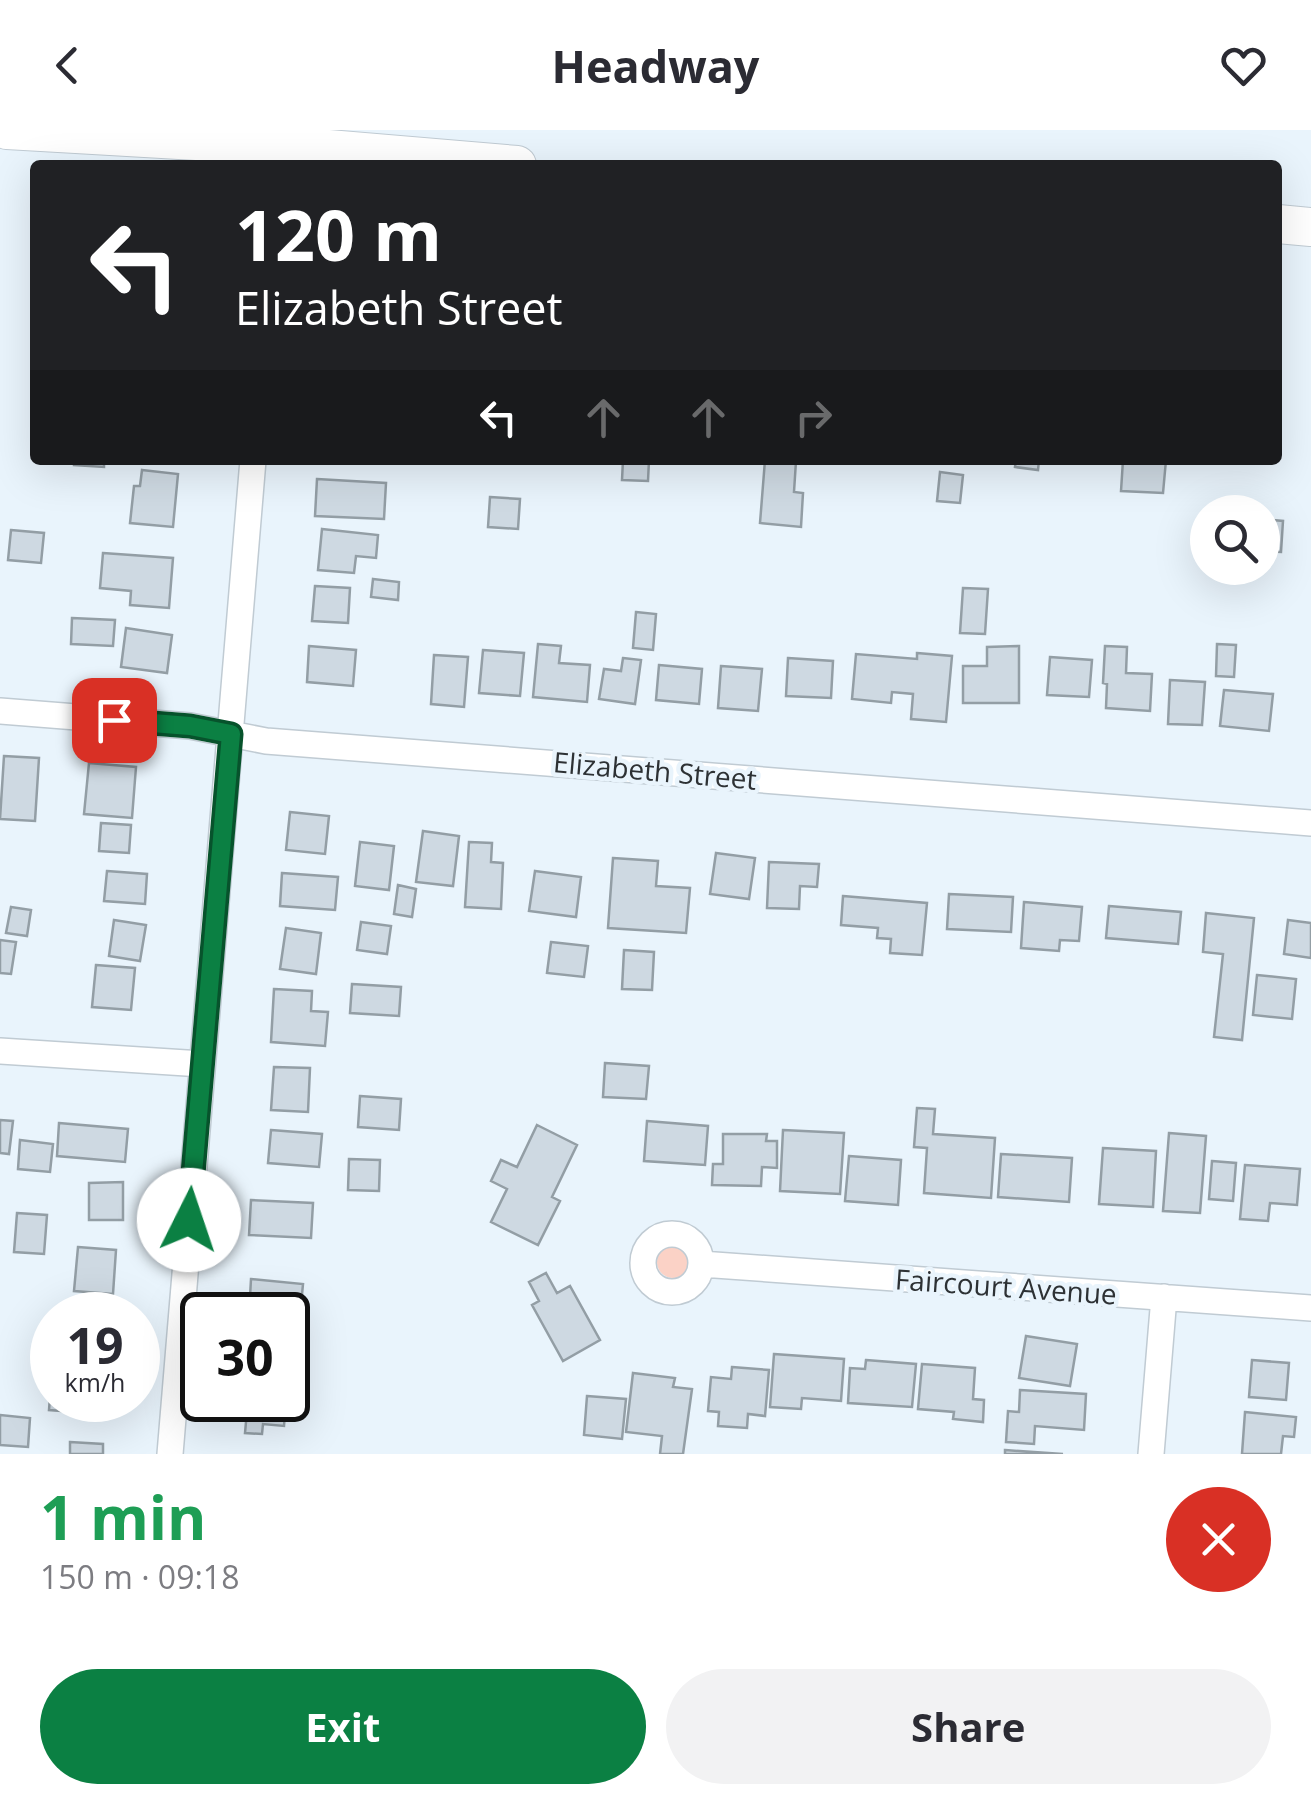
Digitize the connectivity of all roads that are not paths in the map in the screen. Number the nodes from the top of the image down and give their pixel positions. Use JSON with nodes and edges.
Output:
{"nodes":[{"id":1,"x":7,"y":130,"type":"edge"},
{"id":2,"x":318,"y":139,"type":"edge"},
{"id":3,"x":278,"y":155,"type":"edge"},
{"id":4,"x":479,"y":160,"type":"edge"},
{"id":5,"x":1282,"y":224,"type":"edge"},
{"id":6,"x":1311,"y":227,"type":"edge"},
{"id":7,"x":252,"y":465,"type":"edge"},
{"id":8,"x":0,"y":711,"type":"edge"},
{"id":9,"x":231,"y":734,"type":"junction"},
{"id":10,"x":1311,"y":822,"type":"edge"},
{"id":11,"x":0,"y":1051,"type":"edge"},
{"id":12,"x":202,"y":1064,"type":"junction"},
{"id":13,"x":701,"y":1264,"type":"dead end"},
{"id":14,"x":1164,"y":1297,"type":"junction"},
{"id":15,"x":1311,"y":1308,"type":"edge"},
{"id":16,"x":170,"y":1454,"type":"edge"},
{"id":17,"x":1151,"y":1454,"type":"edge"}],
"edges":[{"from":1,"to":3,"type":"street"},
{"from":2,"to":3,"type":"street"},
{"from":2,"to":4,"type":"street"},
{"from":5,"to":6,"type":"street"},
{"from":7,"to":9,"type":"street"},
{"from":8,"to":9,"type":"street","name":"Elizabeth Street"},
{"from":9,"to":10,"type":"street","name":"Elizabeth Street"},
{"from":9,"to":12,"type":"street"},
{"from":11,"to":12,"type":"street"},
{"from":12,"to":16,"type":"street"},
{"from":13,"to":14,"type":"street","name":"Faircourt Avenue"},
{"from":14,"to":15,"type":"street","name":"Faircourt Avenue"},
{"from":14,"to":17,"type":"street"}]}
